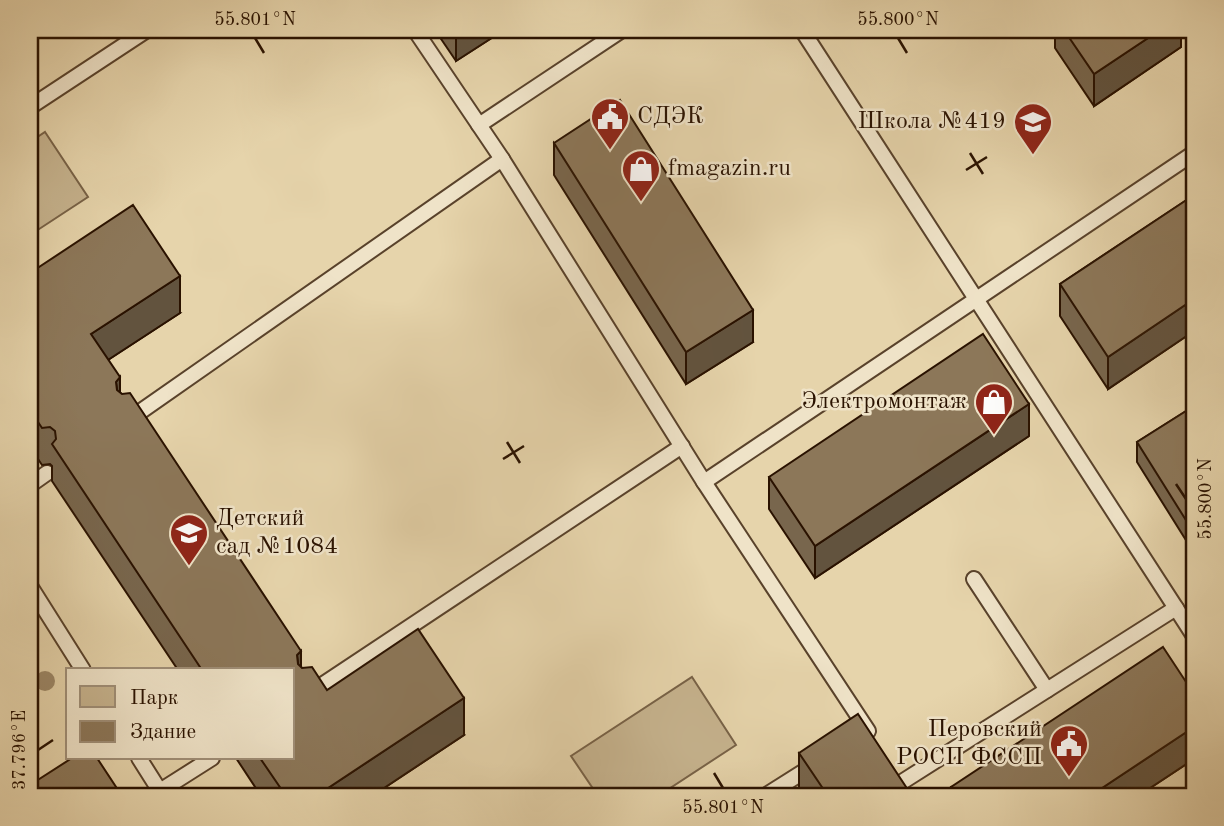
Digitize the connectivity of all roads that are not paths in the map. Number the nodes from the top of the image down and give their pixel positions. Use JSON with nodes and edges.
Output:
{"nodes":[{"id":1,"x":147,"y":30,"type":"edge"},
{"id":2,"x":415,"y":30,"type":"edge"},
{"id":3,"x":622,"y":30,"type":"edge"},
{"id":4,"x":802,"y":30,"type":"edge"},
{"id":5,"x":30,"y":107,"type":"edge"},
{"id":6,"x":479,"y":125,"type":"junction"},
{"id":7,"x":1194,"y":153,"type":"edge"},
{"id":8,"x":502,"y":159,"type":"junction"},
{"id":9,"x":977,"y":298,"type":"junction"},
{"id":10,"x":125,"y":422,"type":"edge"},
{"id":11,"x":682,"y":446,"type":"junction"},
{"id":12,"x":47,"y":473,"type":"dead end"},
{"id":13,"x":704,"y":482,"type":"junction"},
{"id":14,"x":30,"y":485,"type":"edge"},
{"id":15,"x":974,"y":579,"type":"dead end"},
{"id":16,"x":30,"y":586,"type":"edge"},
{"id":17,"x":1176,"y":608,"type":"junction"},
{"id":18,"x":1194,"y":636,"type":"edge"},
{"id":19,"x":82,"y":668,"type":"edge"},
{"id":20,"x":1047,"y":690,"type":"junction"},
{"id":21,"x":306,"y":696,"type":"edge"},
{"id":22,"x":866,"y":736,"type":"edge"},
{"id":23,"x":140,"y":760,"type":"edge"},
{"id":24,"x":209,"y":760,"type":"edge"},
{"id":25,"x":822,"y":760,"type":"edge"},
{"id":26,"x":162,"y":794,"type":"edge"},
{"id":27,"x":765,"y":796,"type":"edge"},
{"id":28,"x":911,"y":796,"type":"edge"}],
"edges":[{"from":1,"to":5,"type":"lane"},
{"from":2,"to":6,"type":"lane"},
{"from":3,"to":6,"type":"lane"},
{"from":4,"to":9,"type":"lane"},
{"from":6,"to":8,"type":"lane"},
{"from":7,"to":9,"type":"lane"},
{"from":8,"to":10,"type":"lane"},
{"from":8,"to":11,"type":"lane"},
{"from":9,"to":13,"type":"lane"},
{"from":9,"to":17,"type":"lane"},
{"from":11,"to":13,"type":"lane"},
{"from":11,"to":21,"type":"lane"},
{"from":12,"to":14,"type":"lane"},
{"from":13,"to":22,"type":"lane"},
{"from":15,"to":20,"type":"lane"},
{"from":16,"to":19,"type":"lane"},
{"from":17,"to":18,"type":"lane"},
{"from":17,"to":20,"type":"lane"},
{"from":20,"to":28,"type":"lane"},
{"from":23,"to":26,"type":"lane"},
{"from":24,"to":26,"type":"lane"},
{"from":25,"to":27,"type":"lane"}]}
